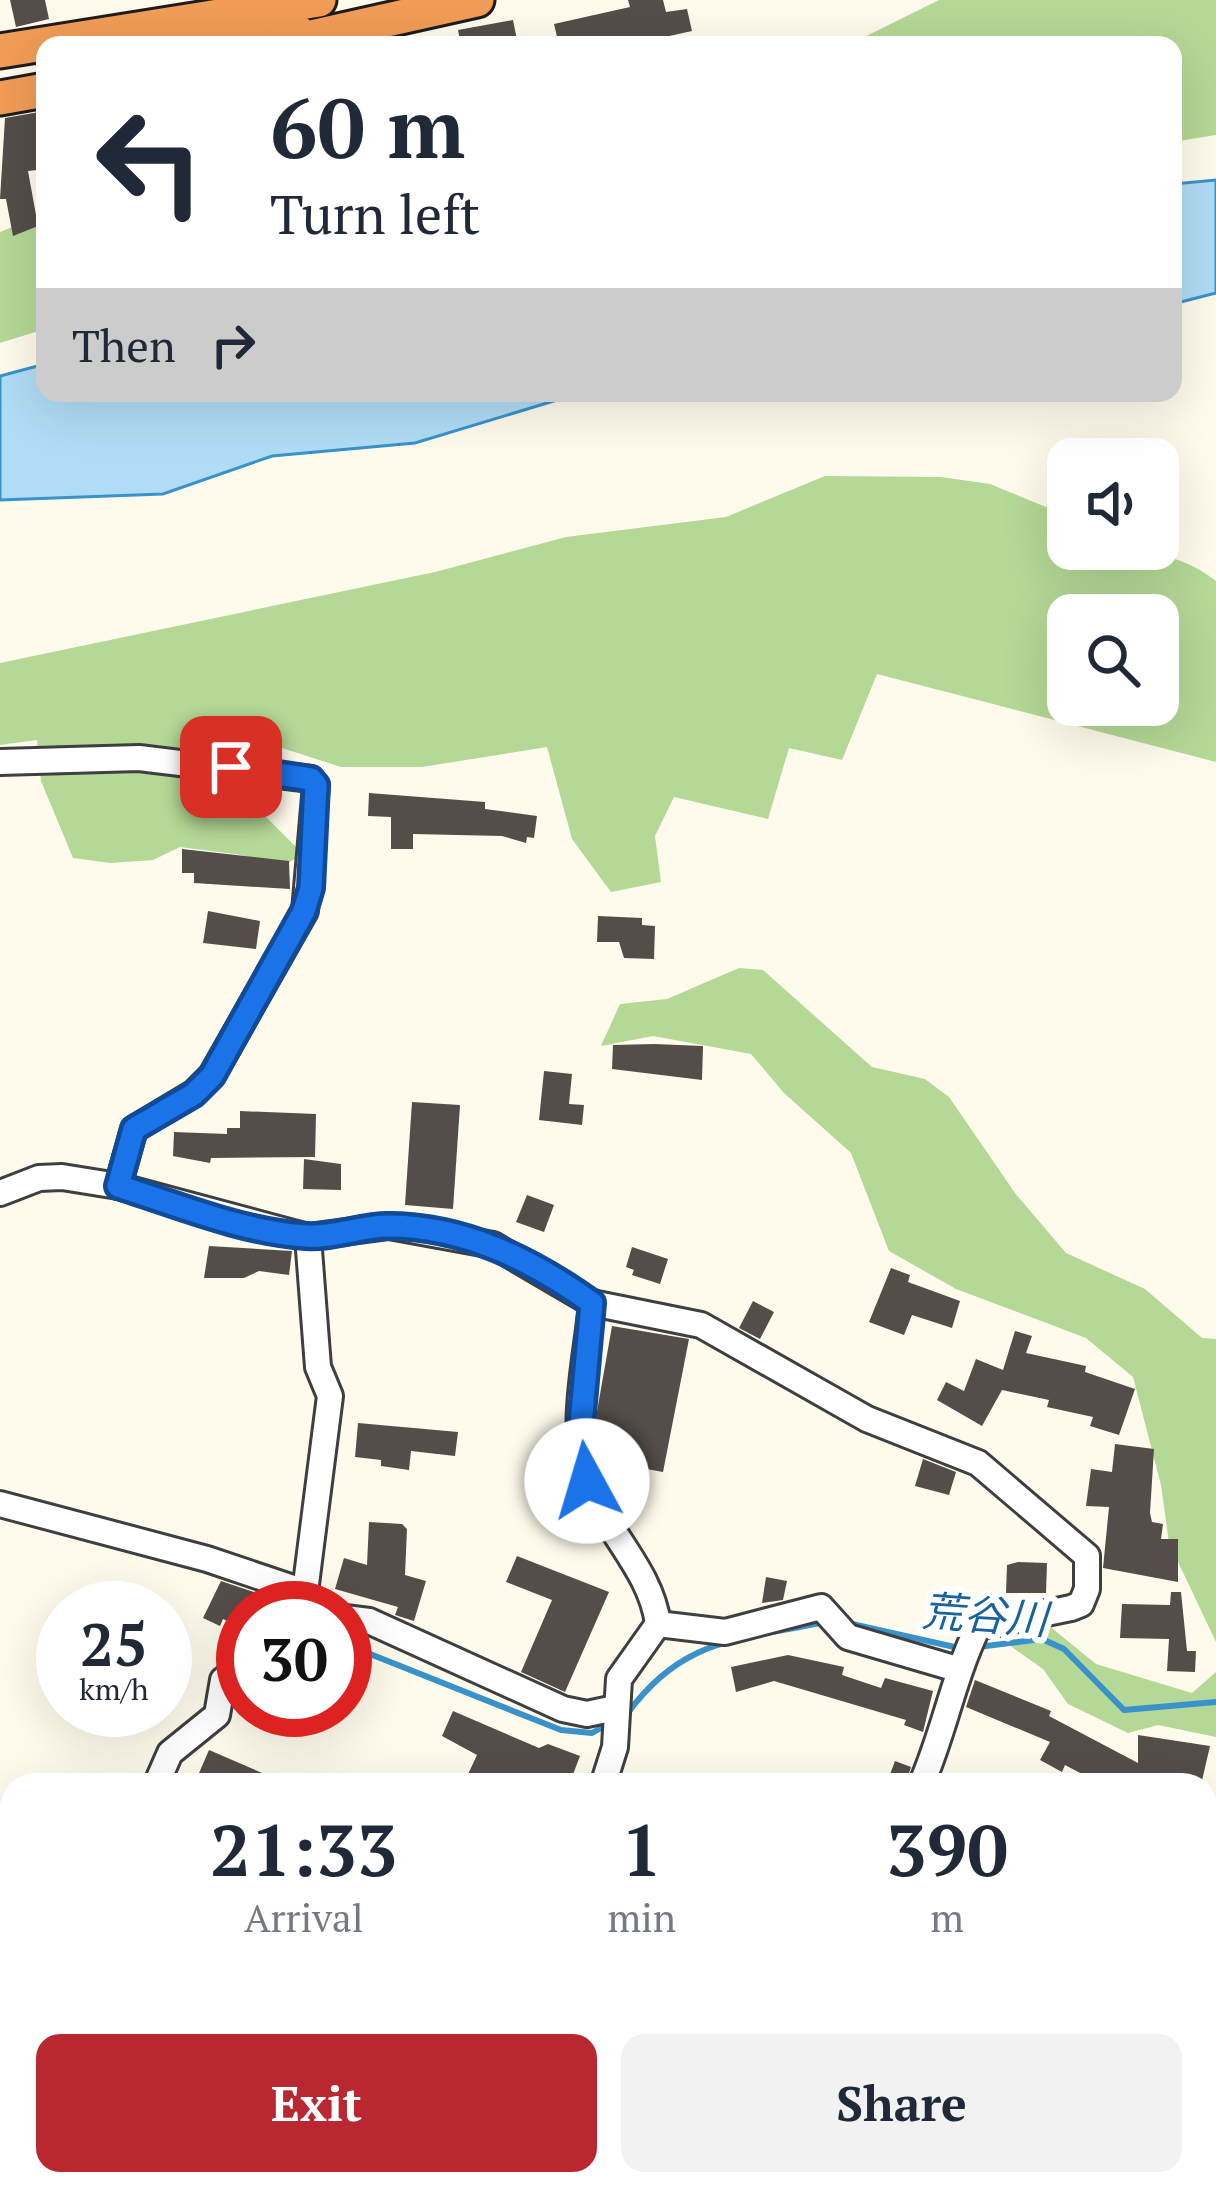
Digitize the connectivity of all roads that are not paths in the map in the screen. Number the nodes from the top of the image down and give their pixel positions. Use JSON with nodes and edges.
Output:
{"nodes":[{"id":1,"x":470,"y":1,"type":"edge"},
{"id":2,"x":327,"y":9,"type":"edge"},
{"id":3,"x":117,"y":36,"type":"edge"},
{"id":4,"x":172,"y":36,"type":"edge"},
{"id":5,"x":232,"y":36,"type":"edge"},
{"id":6,"x":288,"y":36,"type":"edge"},
{"id":7,"x":36,"y":46,"type":"edge"},
{"id":8,"x":0,"y":51,"type":"edge"},
{"id":9,"x":36,"y":66,"type":"edge"},
{"id":10,"x":0,"y":72,"type":"edge"},
{"id":11,"x":36,"y":92,"type":"edge"},
{"id":12,"x":0,"y":98,"type":"edge"},
{"id":13,"x":0,"y":762,"type":"edge"},
{"id":14,"x":118,"y":1186,"type":"junction"},
{"id":15,"x":0,"y":1192,"type":"edge"},
{"id":16,"x":308,"y":1237,"type":"junction"},
{"id":17,"x":592,"y":1303,"type":"junction"},
{"id":18,"x":0,"y":1504,"type":"edge"},
{"id":19,"x":263,"y":1581,"type":"edge"},
{"id":20,"x":313,"y":1581,"type":"edge"},
{"id":21,"x":372,"y":1622,"type":"edge"},
{"id":22,"x":658,"y":1624,"type":"junction"},
{"id":23,"x":957,"y":1669,"type":"junction"},
{"id":24,"x":615,"y":1708,"type":"junction"},
{"id":25,"x":216,"y":1716,"type":"edge"},
{"id":26,"x":161,"y":1773,"type":"edge"},
{"id":27,"x":606,"y":1773,"type":"edge"},
{"id":28,"x":926,"y":1773,"type":"edge"}],
"edges":[{"from":1,"to":2,"type":"highway"},
{"from":2,"to":3,"type":"highway"},
{"from":2,"to":4,"type":"highway"},
{"from":2,"to":5,"type":"highway"},
{"from":2,"to":6,"type":"highway"},
{"from":7,"to":8,"type":"highway"},
{"from":9,"to":10,"type":"highway"},
{"from":11,"to":12,"type":"highway"},
{"from":13,"to":14,"type":"street"},
{"from":14,"to":15,"type":"street"},
{"from":14,"to":16,"type":"street"},
{"from":16,"to":17,"type":"street"},
{"from":16,"to":20,"type":"street"},
{"from":17,"to":22,"type":"street"},
{"from":17,"to":23,"type":"street"},
{"from":18,"to":19,"type":"street"},
{"from":21,"to":24,"type":"street"},
{"from":22,"to":23,"type":"street"},
{"from":22,"to":24,"type":"street"},
{"from":23,"to":28,"type":"street"},
{"from":24,"to":27,"type":"street"},
{"from":25,"to":26,"type":"street"}]}
